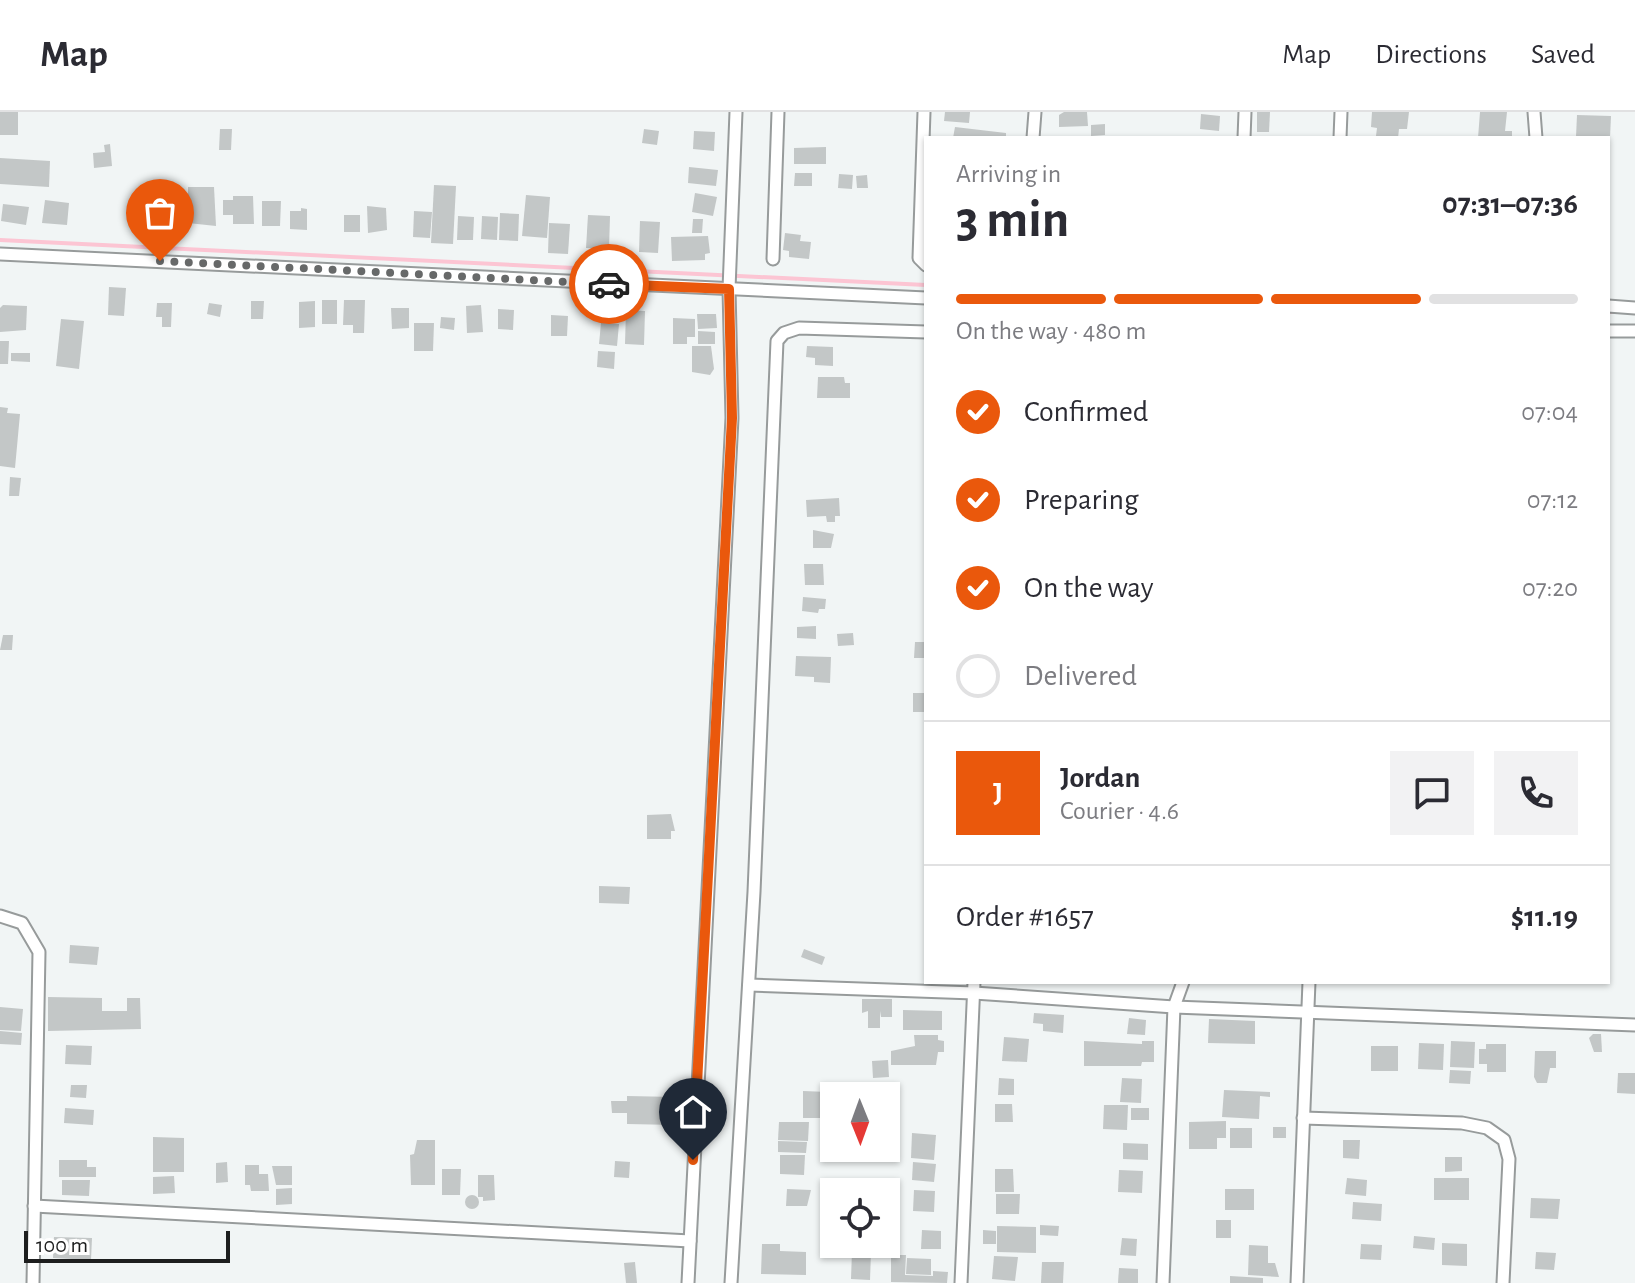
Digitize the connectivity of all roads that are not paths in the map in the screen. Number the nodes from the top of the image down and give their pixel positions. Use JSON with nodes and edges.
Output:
{"nodes":[{"id":1,"x":736,"y":112,"type":"edge"},
{"id":2,"x":778,"y":112,"type":"edge"},
{"id":3,"x":924,"y":112,"type":"edge"},
{"id":4,"x":1035,"y":112,"type":"edge"},
{"id":5,"x":1245,"y":112,"type":"edge"},
{"id":6,"x":1341,"y":112,"type":"edge"},
{"id":7,"x":1534,"y":112,"type":"edge"},
{"id":8,"x":1033,"y":136,"type":"edge"},
{"id":9,"x":1244,"y":136,"type":"edge"},
{"id":10,"x":1340,"y":136,"type":"edge"},
{"id":11,"x":1536,"y":136,"type":"edge"},
{"id":12,"x":0,"y":254,"type":"edge"},
{"id":13,"x":773,"y":259,"type":"dead end"},
{"id":14,"x":924,"y":263,"type":"edge"},
{"id":15,"x":729,"y":289,"type":"junction"},
{"id":16,"x":924,"y":298,"type":"edge"},
{"id":17,"x":1610,"y":306,"type":"edge"},
{"id":18,"x":1635,"y":308,"type":"edge"},
{"id":19,"x":1610,"y":331,"type":"edge"},
{"id":20,"x":1635,"y":331,"type":"edge"},
{"id":21,"x":924,"y":332,"type":"edge"},
{"id":22,"x":0,"y":916,"type":"edge"},
{"id":23,"x":1182,"y":984,"type":"edge"},
{"id":24,"x":1309,"y":984,"type":"edge"},
{"id":25,"x":749,"y":985,"type":"junction"},
{"id":26,"x":974,"y":987,"type":"edge"},
{"id":27,"x":1174,"y":1007,"type":"junction"},
{"id":28,"x":1308,"y":1010,"type":"junction"},
{"id":29,"x":1635,"y":1025,"type":"edge"},
{"id":30,"x":1303,"y":1118,"type":"junction"},
{"id":31,"x":34,"y":1206,"type":"junction"},
{"id":32,"x":690,"y":1241,"type":"junction"},
{"id":33,"x":33,"y":1283,"type":"edge"},
{"id":34,"x":688,"y":1283,"type":"edge"},
{"id":35,"x":731,"y":1283,"type":"edge"},
{"id":36,"x":961,"y":1283,"type":"edge"},
{"id":37,"x":1163,"y":1283,"type":"edge"},
{"id":38,"x":1297,"y":1283,"type":"edge"},
{"id":39,"x":1503,"y":1283,"type":"edge"}],
"edges":[{"from":1,"to":15,"type":"street"},
{"from":2,"to":13,"type":"street"},
{"from":3,"to":14,"type":"street"},
{"from":4,"to":8,"type":"street"},
{"from":5,"to":9,"type":"street"},
{"from":6,"to":10,"type":"street"},
{"from":7,"to":11,"type":"street"},
{"from":12,"to":15,"type":"street"},
{"from":15,"to":16,"type":"street"},
{"from":15,"to":32,"type":"street"},
{"from":17,"to":18,"type":"street"},
{"from":19,"to":20,"type":"street"},
{"from":21,"to":25,"type":"street"},
{"from":22,"to":31,"type":"street"},
{"from":23,"to":27,"type":"street"},
{"from":24,"to":28,"type":"street"},
{"from":25,"to":26,"type":"street"},
{"from":25,"to":35,"type":"street"},
{"from":26,"to":27,"type":"street"},
{"from":26,"to":36,"type":"street"},
{"from":27,"to":28,"type":"street"},
{"from":27,"to":37,"type":"street"},
{"from":28,"to":29,"type":"street"},
{"from":28,"to":30,"type":"street"},
{"from":30,"to":38,"type":"street"},
{"from":30,"to":39,"type":"street"},
{"from":31,"to":32,"type":"street"},
{"from":31,"to":33,"type":"street"},
{"from":32,"to":34,"type":"street"}]}
